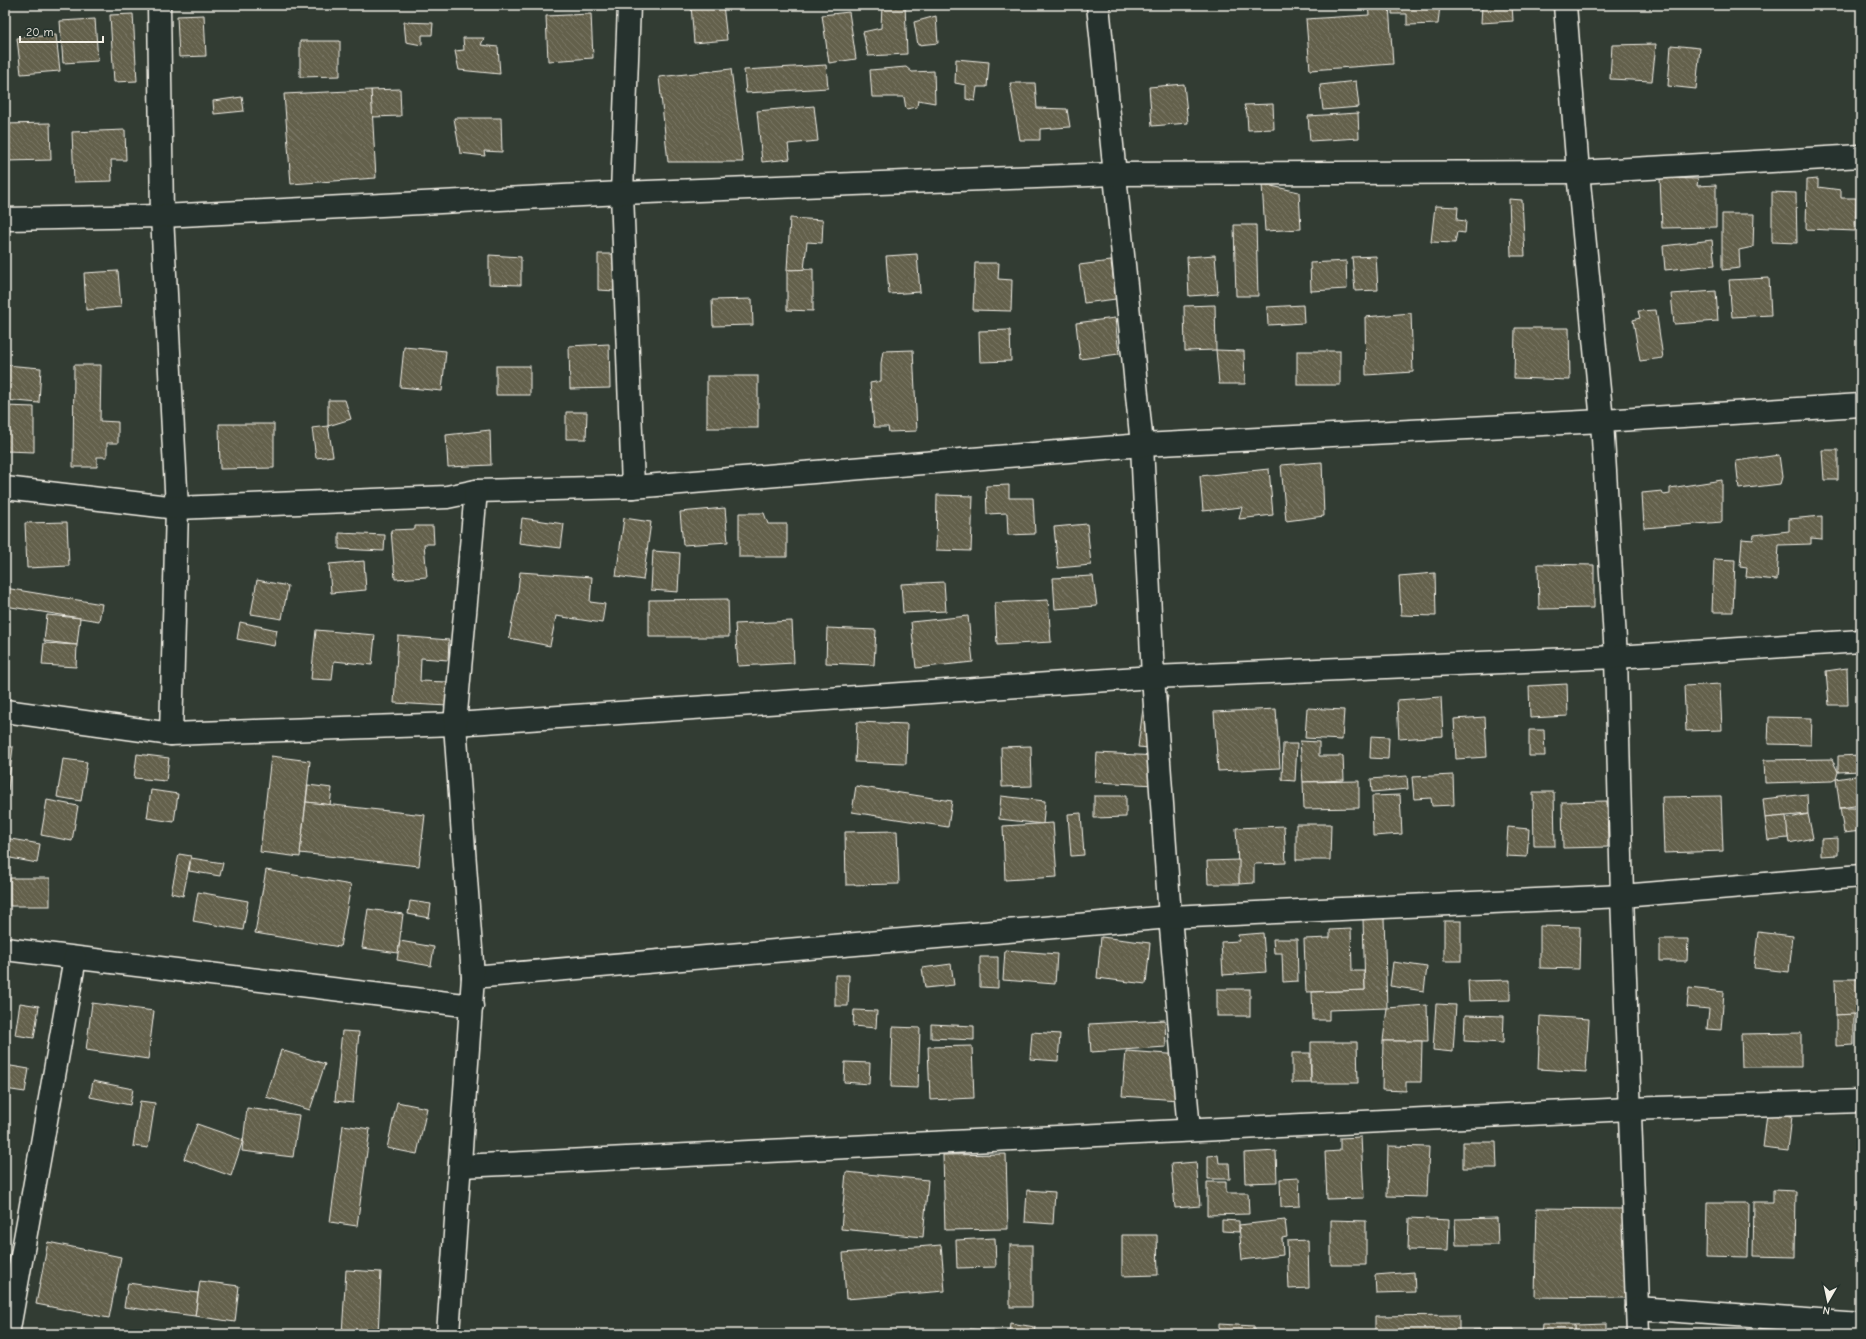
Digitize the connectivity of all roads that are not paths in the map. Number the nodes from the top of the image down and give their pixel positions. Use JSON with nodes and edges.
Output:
{"nodes":[{"id":1,"x":159,"y":5,"type":"edge"},
{"id":2,"x":629,"y":5,"type":"edge"},
{"id":3,"x":1098,"y":5,"type":"edge"},
{"id":4,"x":1565,"y":5,"type":"edge"},
{"id":5,"x":1861,"y":156,"type":"edge"},
{"id":6,"x":1578,"y":172,"type":"junction"},
{"id":7,"x":1114,"y":174,"type":"junction"},
{"id":8,"x":622,"y":193,"type":"junction"},
{"id":9,"x":162,"y":216,"type":"junction"},
{"id":10,"x":5,"y":219,"type":"edge"},
{"id":11,"x":1861,"y":405,"type":"edge"},
{"id":12,"x":1602,"y":421,"type":"junction"},
{"id":13,"x":1142,"y":446,"type":"junction"},
{"id":14,"x":633,"y":487,"type":"junction"},
{"id":15,"x":5,"y":488,"type":"edge"},
{"id":16,"x":476,"y":491,"type":"junction"},
{"id":17,"x":178,"y":508,"type":"junction"},
{"id":18,"x":1861,"y":641,"type":"edge"},
{"id":19,"x":1616,"y":657,"type":"junction"},
{"id":20,"x":1153,"y":677,"type":"junction"},
{"id":21,"x":5,"y":711,"type":"edge"},
{"id":22,"x":455,"y":724,"type":"junction"},
{"id":23,"x":171,"y":734,"type":"junction"},
{"id":24,"x":1861,"y":876,"type":"edge"},
{"id":25,"x":1622,"y":896,"type":"junction"},
{"id":26,"x":1170,"y":917,"type":"junction"},
{"id":27,"x":5,"y":949,"type":"edge"},
{"id":28,"x":75,"y":958,"type":"junction"},
{"id":29,"x":473,"y":977,"type":"junction"},
{"id":30,"x":472,"y":1006,"type":"junction"},
{"id":31,"x":1861,"y":1101,"type":"edge"},
{"id":32,"x":1630,"y":1109,"type":"junction"},
{"id":33,"x":1189,"y":1130,"type":"junction"},
{"id":34,"x":461,"y":1166,"type":"junction"},
{"id":35,"x":1637,"y":1308,"type":"junction"},
{"id":36,"x":1861,"y":1324,"type":"edge"},
{"id":37,"x":8,"y":1334,"type":"edge"},
{"id":38,"x":448,"y":1334,"type":"edge"},
{"id":39,"x":1638,"y":1334,"type":"edge"}],
"edges":[{"from":1,"to":9,"type":"street"},
{"from":2,"to":8,"type":"street"},
{"from":3,"to":7,"type":"street"},
{"from":4,"to":6,"type":"street"},
{"from":5,"to":6,"type":"street"},
{"from":6,"to":7,"type":"street"},
{"from":6,"to":12,"type":"street"},
{"from":7,"to":8,"type":"street"},
{"from":7,"to":13,"type":"street"},
{"from":8,"to":9,"type":"street"},
{"from":8,"to":14,"type":"street"},
{"from":9,"to":10,"type":"street"},
{"from":9,"to":17,"type":"street"},
{"from":11,"to":12,"type":"street"},
{"from":12,"to":13,"type":"street"},
{"from":12,"to":19,"type":"street"},
{"from":13,"to":14,"type":"street"},
{"from":13,"to":20,"type":"street"},
{"from":14,"to":16,"type":"street"},
{"from":15,"to":17,"type":"street"},
{"from":16,"to":17,"type":"street"},
{"from":16,"to":22,"type":"street"},
{"from":17,"to":23,"type":"street"},
{"from":18,"to":19,"type":"street"},
{"from":19,"to":20,"type":"street"},
{"from":19,"to":25,"type":"street"},
{"from":20,"to":22,"type":"street"},
{"from":20,"to":26,"type":"street"},
{"from":21,"to":23,"type":"street"},
{"from":22,"to":23,"type":"street"},
{"from":22,"to":29,"type":"street"},
{"from":24,"to":25,"type":"street"},
{"from":25,"to":26,"type":"street"},
{"from":25,"to":32,"type":"street"},
{"from":26,"to":29,"type":"street"},
{"from":26,"to":33,"type":"street"},
{"from":27,"to":28,"type":"street"},
{"from":28,"to":30,"type":"street"},
{"from":28,"to":37,"type":"street"},
{"from":29,"to":30,"type":"street"},
{"from":30,"to":34,"type":"street"},
{"from":31,"to":32,"type":"street"},
{"from":32,"to":33,"type":"street"},
{"from":32,"to":35,"type":"street"},
{"from":33,"to":34,"type":"street"},
{"from":34,"to":38,"type":"street"},
{"from":35,"to":36,"type":"street"},
{"from":35,"to":39,"type":"street"}]}
